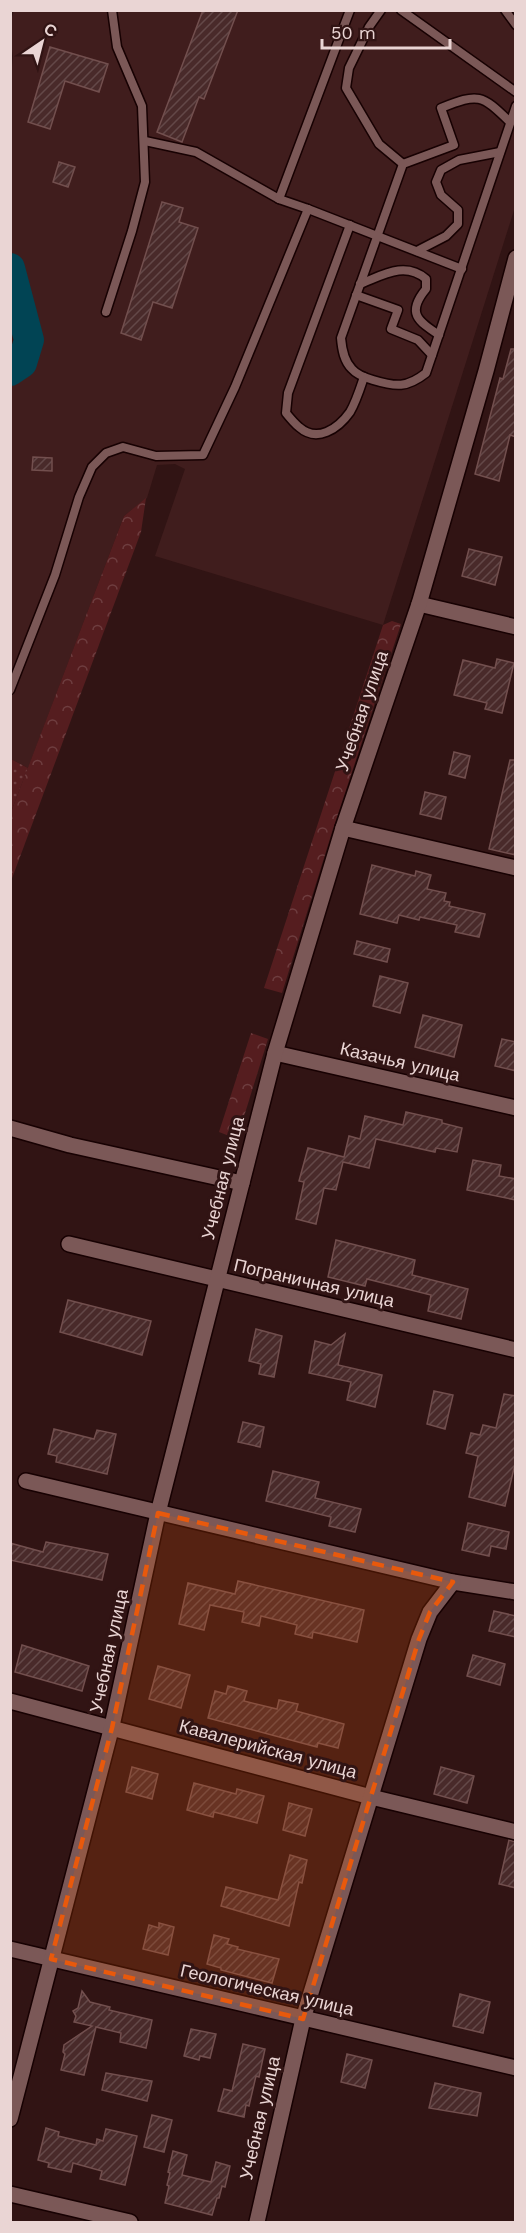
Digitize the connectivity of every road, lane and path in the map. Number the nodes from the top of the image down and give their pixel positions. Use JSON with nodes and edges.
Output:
{"nodes":[{"id":1,"x":112,"y":10,"type":"edge"},
{"id":2,"x":350,"y":10,"type":"edge"},
{"id":3,"x":381,"y":10,"type":"edge"},
{"id":4,"x":401,"y":10,"type":"edge"},
{"id":5,"x":505,"y":10,"type":"edge"},
{"id":6,"x":516,"y":25,"type":"edge"},
{"id":7,"x":516,"y":92,"type":"edge"},
{"id":8,"x":516,"y":106,"type":"edge"},
{"id":9,"x":510,"y":122,"type":"junction"},
{"id":10,"x":145,"y":141,"type":"junction"},
{"id":11,"x":500,"y":153,"type":"junction"},
{"id":12,"x":403,"y":164,"type":"junction"},
{"id":13,"x":279,"y":199,"type":"junction"},
{"id":14,"x":308,"y":209,"type":"junction"},
{"id":15,"x":350,"y":225,"type":"junction"},
{"id":16,"x":377,"y":236,"type":"junction"},
{"id":17,"x":417,"y":251,"type":"junction"},
{"id":18,"x":516,"y":258,"type":"edge"},
{"id":19,"x":462,"y":269,"type":"junction"},
{"id":20,"x":360,"y":284,"type":"junction"},
{"id":21,"x":356,"y":295,"type":"junction"},
{"id":22,"x":106,"y":312,"type":"dead end"},
{"id":23,"x":439,"y":335,"type":"junction"},
{"id":24,"x":432,"y":355,"type":"junction"},
{"id":25,"x":364,"y":377,"type":"junction"},
{"id":26,"x":419,"y":604,"type":"junction"},
{"id":27,"x":516,"y":627,"type":"edge"},
{"id":28,"x":10,"y":690,"type":"edge"},
{"id":29,"x":343,"y":828,"type":"junction"},
{"id":30,"x":516,"y":868,"type":"edge"},
{"id":31,"x":275,"y":1053,"type":"junction"},
{"id":32,"x":516,"y":1108,"type":"edge"},
{"id":33,"x":10,"y":1128,"type":"edge"},
{"id":34,"x":242,"y":1183,"type":"junction"},
{"id":35,"x":69,"y":1244,"type":"dead end"},
{"id":36,"x":218,"y":1280,"type":"junction"},
{"id":37,"x":516,"y":1350,"type":"edge"},
{"id":38,"x":26,"y":1481,"type":"dead end"},
{"id":39,"x":159,"y":1513,"type":"junction"},
{"id":40,"x":453,"y":1582,"type":"junction"},
{"id":41,"x":516,"y":1592,"type":"edge"},
{"id":42,"x":10,"y":1701,"type":"edge"},
{"id":43,"x":112,"y":1728,"type":"junction"},
{"id":44,"x":371,"y":1797,"type":"junction"},
{"id":45,"x":516,"y":1832,"type":"edge"},
{"id":46,"x":10,"y":1949,"type":"edge"},
{"id":47,"x":51,"y":1959,"type":"junction"},
{"id":48,"x":303,"y":2019,"type":"junction"},
{"id":49,"x":516,"y":2068,"type":"edge"},
{"id":50,"x":10,"y":2119,"type":"edge"},
{"id":51,"x":10,"y":2194,"type":"edge"},
{"id":52,"x":130,"y":2223,"type":"edge"},
{"id":53,"x":257,"y":2223,"type":"edge"}],
"edges":[{"from":1,"to":10,"type":"lane"},
{"from":2,"to":13,"type":"lane"},
{"from":3,"to":12,"type":"lane"},
{"from":4,"to":7,"type":"lane"},
{"from":5,"to":6,"type":"lane"},
{"from":8,"to":9,"type":"lane"},
{"from":9,"to":11,"type":"lane"},
{"from":9,"to":12,"type":"lane"},
{"from":10,"to":13,"type":"lane"},
{"from":10,"to":22,"type":"lane"},
{"from":11,"to":17,"type":"lane"},
{"from":11,"to":19,"type":"lane"},
{"from":12,"to":16,"type":"lane"},
{"from":13,"to":14,"type":"lane"},
{"from":14,"to":15,"type":"lane"},
{"from":14,"to":28,"type":"lane"},
{"from":15,"to":16,"type":"lane"},
{"from":15,"to":25,"type":"lane"},
{"from":16,"to":17,"type":"lane"},
{"from":16,"to":20,"type":"lane"},
{"from":17,"to":19,"type":"lane"},
{"from":18,"to":26,"type":"street","name":"Учебная улица"},
{"from":19,"to":23,"type":"lane"},
{"from":20,"to":21,"type":"lane"},
{"from":20,"to":23,"type":"lane"},
{"from":21,"to":24,"type":"lane"},
{"from":21,"to":25,"type":"lane"},
{"from":23,"to":24,"type":"lane"},
{"from":24,"to":25,"type":"lane"},
{"from":26,"to":27,"type":"street"},
{"from":26,"to":29,"type":"street","name":"Учебная улица"},
{"from":29,"to":30,"type":"street"},
{"from":29,"to":31,"type":"street","name":"Учебная улица"},
{"from":31,"to":32,"type":"street","name":"Казачья улица"},
{"from":31,"to":34,"type":"street","name":"Учебная улица"},
{"from":33,"to":34,"type":"street"},
{"from":34,"to":36,"type":"street","name":"Учебная улица"},
{"from":35,"to":36,"type":"street","name":"Пограничная улица"},
{"from":36,"to":37,"type":"street","name":"Пограничная улица"},
{"from":36,"to":39,"type":"street","name":"Учебная улица"},
{"from":38,"to":39,"type":"street"},
{"from":39,"to":40,"type":"street"},
{"from":39,"to":43,"type":"street","name":"Учебная улица"},
{"from":40,"to":41,"type":"street"},
{"from":40,"to":44,"type":"street","name":"Учебная улица"},
{"from":42,"to":43,"type":"street","name":"Кавалерийская улица"},
{"from":43,"to":44,"type":"street","name":"Кавалерийская улица"},
{"from":43,"to":47,"type":"street","name":"Учебная улица"},
{"from":44,"to":45,"type":"street","name":"Кавалерийская улица"},
{"from":44,"to":48,"type":"street","name":"Учебная улица"},
{"from":46,"to":47,"type":"street","name":"Геологическая улица"},
{"from":47,"to":48,"type":"street","name":"Геологическая улица"},
{"from":47,"to":50,"type":"street","name":"Учебная улица"},
{"from":48,"to":49,"type":"street","name":"Геологическая улица"},
{"from":48,"to":53,"type":"street","name":"Учебная улица"},
{"from":51,"to":52,"type":"street"}]}
